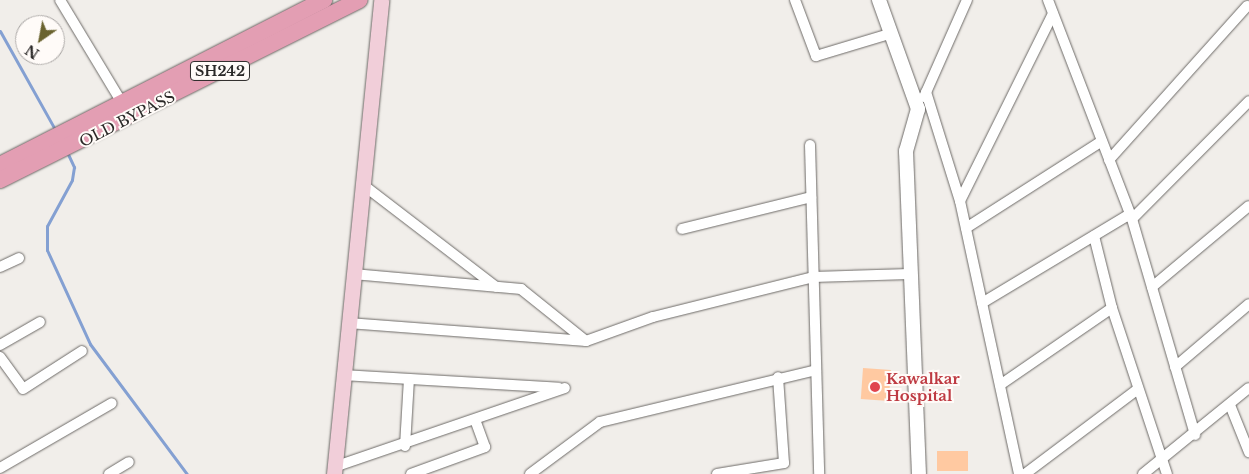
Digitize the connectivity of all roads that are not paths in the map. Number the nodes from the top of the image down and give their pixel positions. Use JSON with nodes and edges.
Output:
{"nodes":[{"id":1,"x":60,"y":0,"type":"edge"},
{"id":2,"x":324,"y":0,"type":"edge"},
{"id":3,"x":360,"y":0,"type":"edge"},
{"id":4,"x":380,"y":0,"type":"edge"},
{"id":5,"x":795,"y":0,"type":"edge"},
{"id":6,"x":878,"y":0,"type":"edge"},
{"id":7,"x":967,"y":0,"type":"edge"},
{"id":8,"x":1048,"y":0,"type":"edge"},
{"id":9,"x":1246,"y":5,"type":"edge"},
{"id":10,"x":1053,"y":14,"type":"junction"},
{"id":11,"x":892,"y":33,"type":"junction"},
{"id":12,"x":926,"y":92,"type":"junction"},
{"id":13,"x":1249,"y":102,"type":"edge"},
{"id":14,"x":918,"y":109,"type":"junction"},
{"id":15,"x":126,"y":111,"type":"junction"},
{"id":16,"x":1102,"y":141,"type":"junction"},
{"id":17,"x":810,"y":145,"type":"dead end"},
{"id":18,"x":45,"y":152,"type":"junction"},
{"id":19,"x":1109,"y":160,"type":"junction"},
{"id":20,"x":0,"y":165,"type":"edge"},
{"id":21,"x":0,"y":180,"type":"edge"},
{"id":22,"x":362,"y":184,"type":"junction"},
{"id":23,"x":811,"y":197,"type":"junction"},
{"id":24,"x":960,"y":201,"type":"junction"},
{"id":25,"x":1249,"y":206,"type":"edge"},
{"id":26,"x":1131,"y":217,"type":"junction"},
{"id":27,"x":966,"y":228,"type":"junction"},
{"id":28,"x":682,"y":229,"type":"dead end"},
{"id":29,"x":1094,"y":236,"type":"junction"},
{"id":30,"x":19,"y":258,"type":"dead end"},
{"id":31,"x":0,"y":267,"type":"edge"},
{"id":32,"x":353,"y":274,"type":"junction"},
{"id":33,"x":910,"y":274,"type":"junction"},
{"id":34,"x":813,"y":277,"type":"junction"},
{"id":35,"x":497,"y":287,"type":"junction"},
{"id":36,"x":1152,"y":287,"type":"junction"},
{"id":37,"x":982,"y":303,"type":"junction"},
{"id":38,"x":1249,"y":304,"type":"edge"},
{"id":39,"x":1112,"y":308,"type":"junction"},
{"id":40,"x":40,"y":322,"type":"dead end"},
{"id":41,"x":348,"y":323,"type":"junction"},
{"id":42,"x":586,"y":341,"type":"junction"},
{"id":43,"x":0,"y":345,"type":"edge"},
{"id":44,"x":82,"y":351,"type":"dead end"},
{"id":45,"x":0,"y":357,"type":"edge"},
{"id":46,"x":1175,"y":367,"type":"junction"},
{"id":47,"x":816,"y":370,"type":"junction"},
{"id":48,"x":343,"y":375,"type":"junction"},
{"id":49,"x":778,"y":377,"type":"junction"},
{"id":50,"x":409,"y":379,"type":"junction"},
{"id":51,"x":1000,"y":385,"type":"junction"},
{"id":52,"x":1249,"y":388,"type":"edge"},
{"id":53,"x":1138,"y":389,"type":"junction"},
{"id":54,"x":112,"y":403,"type":"dead end"},
{"id":55,"x":1230,"y":405,"type":"junction"},
{"id":56,"x":476,"y":420,"type":"junction"},
{"id":57,"x":1195,"y":435,"type":"junction"},
{"id":58,"x":405,"y":446,"type":"junction"},
{"id":59,"x":1249,"y":452,"type":"edge"},
{"id":60,"x":1162,"y":460,"type":"junction"},
{"id":61,"x":128,"y":462,"type":"dead end"},
{"id":62,"x":0,"y":469,"type":"edge"},
{"id":63,"x":334,"y":471,"type":"edge"},
{"id":64,"x":2,"y":474,"type":"edge"},
{"id":65,"x":109,"y":474,"type":"edge"},
{"id":66,"x":411,"y":474,"type":"edge"},
{"id":67,"x":530,"y":474,"type":"edge"},
{"id":68,"x":717,"y":474,"type":"edge"},
{"id":69,"x":819,"y":474,"type":"edge"},
{"id":70,"x":919,"y":474,"type":"edge"},
{"id":71,"x":1019,"y":474,"type":"edge"},
{"id":72,"x":1025,"y":474,"type":"edge"},
{"id":73,"x":1143,"y":474,"type":"edge"},
{"id":74,"x":1167,"y":474,"type":"edge"}],
"edges":[{"from":1,"to":15,"type":"street"},
{"from":2,"to":15,"type":"main road","name":"OLD BYPASS","number":"SH242"},
{"from":3,"to":15,"type":"main road","name":"OLD BYPASS","number":"SH242"},
{"from":4,"to":22,"type":"main road"},
{"from":5,"to":11,"type":"street"},
{"from":6,"to":11,"type":"street"},
{"from":7,"to":12,"type":"street"},
{"from":8,"to":10,"type":"street"},
{"from":9,"to":19,"type":"street"},
{"from":10,"to":16,"type":"street"},
{"from":10,"to":24,"type":"street"},
{"from":11,"to":14,"type":"street"},
{"from":12,"to":14,"type":"street"},
{"from":12,"to":24,"type":"street"},
{"from":13,"to":26,"type":"street"},
{"from":14,"to":33,"type":"street"},
{"from":15,"to":18,"type":"main road","name":"OLD BYPASS","number":"SH242"},
{"from":16,"to":19,"type":"street"},
{"from":16,"to":27,"type":"street"},
{"from":17,"to":23,"type":"street"},
{"from":18,"to":20,"type":"main road","name":"OLD BYPASS","number":"SH242"},
{"from":18,"to":21,"type":"main road","name":"OLD BYPASS","number":"SH242"},
{"from":19,"to":26,"type":"street"},
{"from":22,"to":32,"type":"main road"},
{"from":22,"to":35,"type":"street"},
{"from":23,"to":28,"type":"street"},
{"from":23,"to":34,"type":"street"},
{"from":24,"to":27,"type":"street"},
{"from":25,"to":36,"type":"street"},
{"from":26,"to":29,"type":"street"},
{"from":26,"to":36,"type":"street"},
{"from":27,"to":37,"type":"street"},
{"from":29,"to":37,"type":"street"},
{"from":29,"to":39,"type":"street"},
{"from":30,"to":31,"type":"street"},
{"from":32,"to":35,"type":"street"},
{"from":32,"to":41,"type":"main road"},
{"from":33,"to":34,"type":"street"},
{"from":33,"to":70,"type":"street"},
{"from":34,"to":42,"type":"street"},
{"from":34,"to":47,"type":"street"},
{"from":35,"to":42,"type":"street"},
{"from":36,"to":46,"type":"street"},
{"from":37,"to":51,"type":"street"},
{"from":38,"to":46,"type":"street"},
{"from":39,"to":51,"type":"street"},
{"from":39,"to":53,"type":"street"},
{"from":40,"to":43,"type":"street"},
{"from":41,"to":42,"type":"street"},
{"from":41,"to":48,"type":"main road"},
{"from":44,"to":45,"type":"street"},
{"from":46,"to":57,"type":"street"},
{"from":47,"to":49,"type":"street"},
{"from":47,"to":69,"type":"street"},
{"from":48,"to":50,"type":"street"},
{"from":48,"to":63,"type":"main road"},
{"from":49,"to":67,"type":"street"},
{"from":49,"to":68,"type":"street"},
{"from":50,"to":56,"type":"street"},
{"from":50,"to":58,"type":"street"},
{"from":51,"to":71,"type":"street"},
{"from":52,"to":55,"type":"street"},
{"from":53,"to":60,"type":"street"},
{"from":53,"to":72,"type":"street"},
{"from":54,"to":62,"type":"street"},
{"from":55,"to":57,"type":"street"},
{"from":55,"to":59,"type":"street"},
{"from":56,"to":58,"type":"street"},
{"from":56,"to":66,"type":"street"},
{"from":57,"to":60,"type":"street"},
{"from":58,"to":63,"type":"street"},
{"from":60,"to":73,"type":"street"},
{"from":60,"to":74,"type":"street"},
{"from":61,"to":65,"type":"street"},
{"from":62,"to":64,"type":"street"}]}
